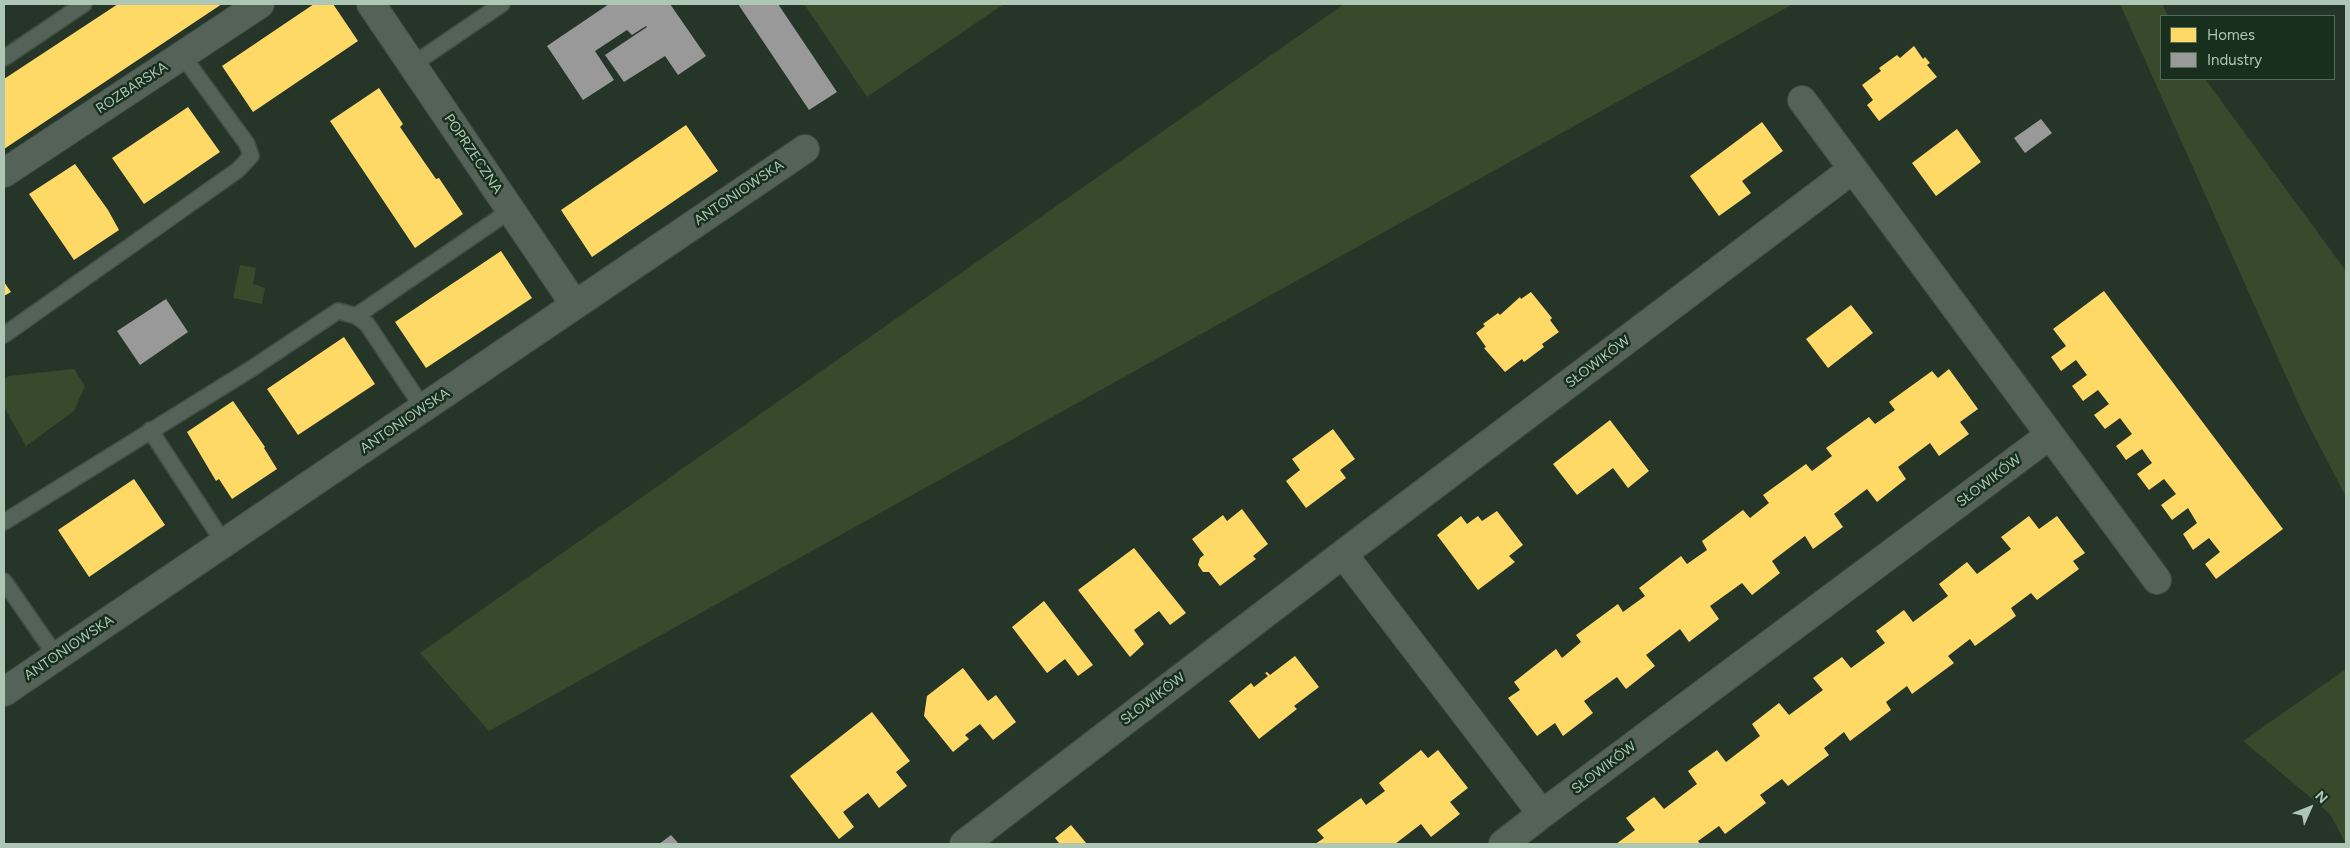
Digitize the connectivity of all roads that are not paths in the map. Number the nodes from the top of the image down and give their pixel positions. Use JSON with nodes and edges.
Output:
{"nodes":[{"id":1,"x":84,"y":4,"type":"edge"},
{"id":2,"x":260,"y":4,"type":"edge"},
{"id":3,"x":371,"y":4,"type":"edge"},
{"id":4,"x":502,"y":4,"type":"edge"},
{"id":5,"x":182,"y":55,"type":"junction"},
{"id":6,"x":4,"y":58,"type":"edge"},
{"id":7,"x":412,"y":65,"type":"junction"},
{"id":8,"x":1802,"y":100,"type":"dead end"},
{"id":9,"x":805,"y":149,"type":"dead end"},
{"id":10,"x":1853,"y":169,"type":"junction"},
{"id":11,"x":4,"y":173,"type":"edge"},
{"id":12,"x":511,"y":210,"type":"junction"},
{"id":13,"x":575,"y":305,"type":"junction"},
{"id":14,"x":356,"y":316,"type":"junction"},
{"id":15,"x":4,"y":334,"type":"edge"},
{"id":16,"x":423,"y":408,"type":"junction"},
{"id":17,"x":150,"y":430,"type":"junction"},
{"id":18,"x":2050,"y":435,"type":"junction"},
{"id":19,"x":4,"y":522,"type":"edge"},
{"id":20,"x":224,"y":543,"type":"junction"},
{"id":21,"x":1343,"y":554,"type":"junction"},
{"id":22,"x":2157,"y":580,"type":"dead end"},
{"id":23,"x":4,"y":581,"type":"edge"},
{"id":24,"x":56,"y":656,"type":"junction"},
{"id":25,"x":4,"y":692,"type":"edge"},
{"id":26,"x":1542,"y":814,"type":"junction"},
{"id":27,"x":964,"y":844,"type":"edge"},
{"id":28,"x":1503,"y":844,"type":"edge"}],
"edges":[{"from":1,"to":6,"type":"lane"},
{"from":2,"to":5,"type":"street","name":"ROZBARSKA"},
{"from":3,"to":7,"type":"street","name":"POPRZECZNA"},
{"from":4,"to":7,"type":"lane"},
{"from":5,"to":11,"type":"street","name":"ROZBARSKA"},
{"from":5,"to":15,"type":"lane"},
{"from":7,"to":12,"type":"street","name":"POPRZECZNA"},
{"from":8,"to":10,"type":"street"},
{"from":9,"to":13,"type":"street","name":"ANTONIOWSKA"},
{"from":10,"to":18,"type":"street"},
{"from":10,"to":21,"type":"street","name":"SŁOWIKÓW"},
{"from":12,"to":13,"type":"street","name":"POPRZECZNA"},
{"from":12,"to":14,"type":"lane"},
{"from":13,"to":16,"type":"street","name":"ANTONIOWSKA"},
{"from":14,"to":16,"type":"lane"},
{"from":14,"to":17,"type":"lane"},
{"from":16,"to":20,"type":"street","name":"ANTONIOWSKA"},
{"from":17,"to":19,"type":"lane"},
{"from":17,"to":20,"type":"lane"},
{"from":18,"to":22,"type":"street"},
{"from":18,"to":26,"type":"street","name":"SŁOWIKÓW"},
{"from":20,"to":24,"type":"street","name":"ANTONIOWSKA"},
{"from":21,"to":26,"type":"street"},
{"from":21,"to":27,"type":"street","name":"SŁOWIKÓW"},
{"from":23,"to":24,"type":"lane"},
{"from":24,"to":25,"type":"street","name":"ANTONIOWSKA"},
{"from":26,"to":28,"type":"street","name":"SŁOWIKÓW"}]}
